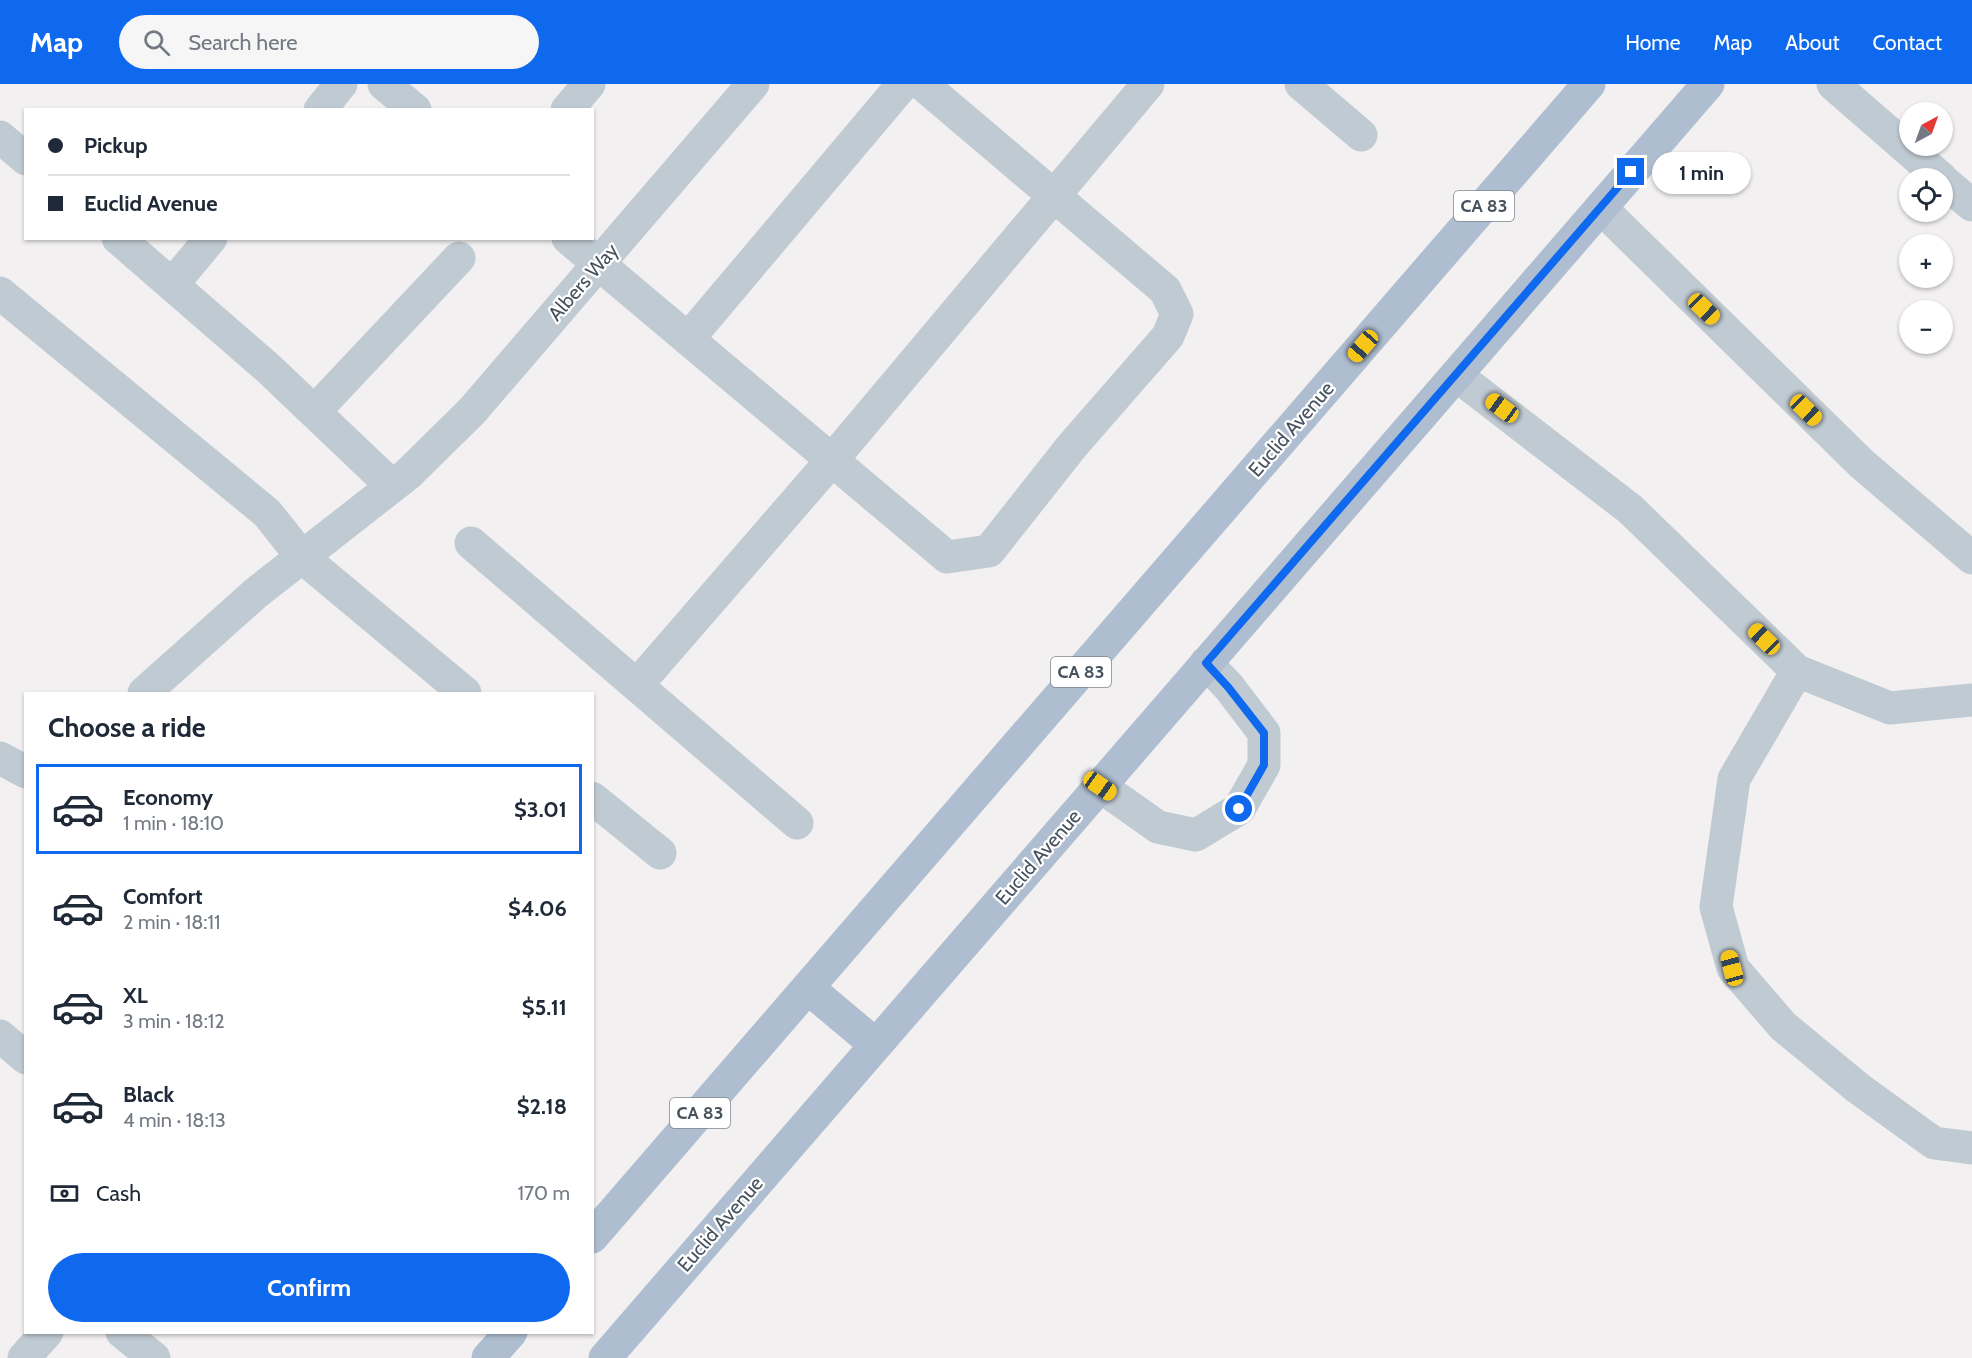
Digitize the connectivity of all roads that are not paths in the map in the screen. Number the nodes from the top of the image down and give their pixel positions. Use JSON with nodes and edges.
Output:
{"nodes":[{"id":1,"x":341,"y":84,"type":"edge"},
{"id":2,"x":384,"y":84,"type":"edge"},
{"id":3,"x":589,"y":84,"type":"edge"},
{"id":4,"x":753,"y":84,"type":"edge"},
{"id":5,"x":903,"y":84,"type":"edge"},
{"id":6,"x":922,"y":84,"type":"edge"},
{"id":7,"x":1148,"y":84,"type":"edge"},
{"id":8,"x":1301,"y":84,"type":"edge"},
{"id":9,"x":1590,"y":84,"type":"edge"},
{"id":10,"x":1708,"y":84,"type":"edge"},
{"id":11,"x":1833,"y":84,"type":"edge"},
{"id":12,"x":322,"y":108,"type":"edge"},
{"id":13,"x":413,"y":108,"type":"edge"},
{"id":14,"x":569,"y":108,"type":"edge"},
{"id":15,"x":1361,"y":135,"type":"dead end"},
{"id":16,"x":0,"y":137,"type":"edge"},
{"id":17,"x":24,"y":157,"type":"edge"},
{"id":18,"x":1929,"y":168,"type":"edge"},
{"id":19,"x":1953,"y":189,"type":"edge"},
{"id":20,"x":1053,"y":196,"type":"junction"},
{"id":21,"x":1972,"y":205,"type":"edge"},
{"id":22,"x":1601,"y":208,"type":"junction"},
{"id":23,"x":120,"y":240,"type":"edge"},
{"id":24,"x":209,"y":240,"type":"edge"},
{"id":25,"x":570,"y":240,"type":"edge"},
{"id":26,"x":459,"y":258,"type":"dead end"},
{"id":27,"x":598,"y":264,"type":"junction"},
{"id":28,"x":172,"y":285,"type":"junction"},
{"id":29,"x":0,"y":293,"type":"edge"},
{"id":30,"x":688,"y":339,"type":"junction"},
{"id":31,"x":1456,"y":375,"type":"junction"},
{"id":32,"x":314,"y":412,"type":"junction"},
{"id":33,"x":832,"y":460,"type":"junction"},
{"id":34,"x":400,"y":480,"type":"junction"},
{"id":35,"x":471,"y":543,"type":"dead end"},
{"id":36,"x":302,"y":557,"type":"junction"},
{"id":37,"x":1972,"y":558,"type":"edge"},
{"id":38,"x":1206,"y":663,"type":"junction"},
{"id":39,"x":1797,"y":671,"type":"junction"},
{"id":40,"x":637,"y":685,"type":"junction"},
{"id":41,"x":145,"y":692,"type":"edge"},
{"id":42,"x":464,"y":692,"type":"edge"},
{"id":43,"x":1972,"y":700,"type":"edge"},
{"id":44,"x":0,"y":758,"type":"edge"},
{"id":45,"x":24,"y":771,"type":"edge"},
{"id":46,"x":1100,"y":786,"type":"junction"},
{"id":47,"x":594,"y":800,"type":"edge"},
{"id":48,"x":797,"y":823,"type":"dead end"},
{"id":49,"x":660,"y":853,"type":"dead end"},
{"id":50,"x":808,"y":988,"type":"junction"},
{"id":51,"x":0,"y":1036,"type":"edge"},
{"id":52,"x":876,"y":1045,"type":"junction"},
{"id":53,"x":24,"y":1056,"type":"edge"},
{"id":54,"x":1972,"y":1148,"type":"edge"},
{"id":55,"x":594,"y":1235,"type":"edge"},
{"id":56,"x":45,"y":1334,"type":"edge"},
{"id":57,"x":124,"y":1334,"type":"edge"},
{"id":58,"x":509,"y":1334,"type":"edge"},
{"id":59,"x":24,"y":1358,"type":"edge"},
{"id":60,"x":154,"y":1358,"type":"edge"},
{"id":61,"x":488,"y":1358,"type":"edge"},
{"id":62,"x":605,"y":1358,"type":"edge"}],
"edges":[{"from":1,"to":12,"type":"street"},
{"from":2,"to":13,"type":"street"},
{"from":3,"to":14,"type":"street"},
{"from":4,"to":27,"type":"street","name":"Albers Way"},
{"from":5,"to":30,"type":"street"},
{"from":6,"to":20,"type":"street"},
{"from":7,"to":20,"type":"street"},
{"from":8,"to":15,"type":"street"},
{"from":9,"to":50,"type":"main road","name":"Euclid Avenue","number":"CA 83"},
{"from":10,"to":22,"type":"main road","name":"Euclid Avenue"},
{"from":11,"to":18,"type":"street"},
{"from":16,"to":17,"type":"street"},
{"from":19,"to":21,"type":"street"},
{"from":20,"to":33,"type":"street"},
{"from":20,"to":33,"type":"street"},
{"from":22,"to":31,"type":"main road","name":"Euclid Avenue"},
{"from":22,"to":37,"type":"street"},
{"from":23,"to":28,"type":"street"},
{"from":24,"to":28,"type":"street"},
{"from":25,"to":27,"type":"street"},
{"from":26,"to":32,"type":"street"},
{"from":27,"to":30,"type":"street"},
{"from":27,"to":34,"type":"street","name":"Albers Way"},
{"from":28,"to":32,"type":"street"},
{"from":29,"to":36,"type":"street"},
{"from":30,"to":33,"type":"street"},
{"from":31,"to":38,"type":"main road","name":"Euclid Avenue"},
{"from":31,"to":39,"type":"street"},
{"from":32,"to":34,"type":"street"},
{"from":33,"to":40,"type":"street"},
{"from":34,"to":36,"type":"street","name":"Albers Way"},
{"from":35,"to":40,"type":"street"},
{"from":36,"to":41,"type":"street","name":"Albers Way"},
{"from":36,"to":42,"type":"street"},
{"from":38,"to":46,"type":"main road","name":"Euclid Avenue"},
{"from":38,"to":46,"type":"street"},
{"from":39,"to":43,"type":"street"},
{"from":39,"to":54,"type":"street"},
{"from":40,"to":48,"type":"street"},
{"from":44,"to":45,"type":"street"},
{"from":46,"to":52,"type":"main road","name":"Euclid Avenue"},
{"from":47,"to":49,"type":"street"},
{"from":50,"to":52,"type":"main road"},
{"from":50,"to":55,"type":"main road","name":"Euclid Avenue","number":"CA 83"},
{"from":51,"to":53,"type":"street"},
{"from":52,"to":62,"type":"main road","name":"Euclid Avenue"},
{"from":56,"to":59,"type":"street"},
{"from":57,"to":60,"type":"street"},
{"from":58,"to":61,"type":"main road"}]}
